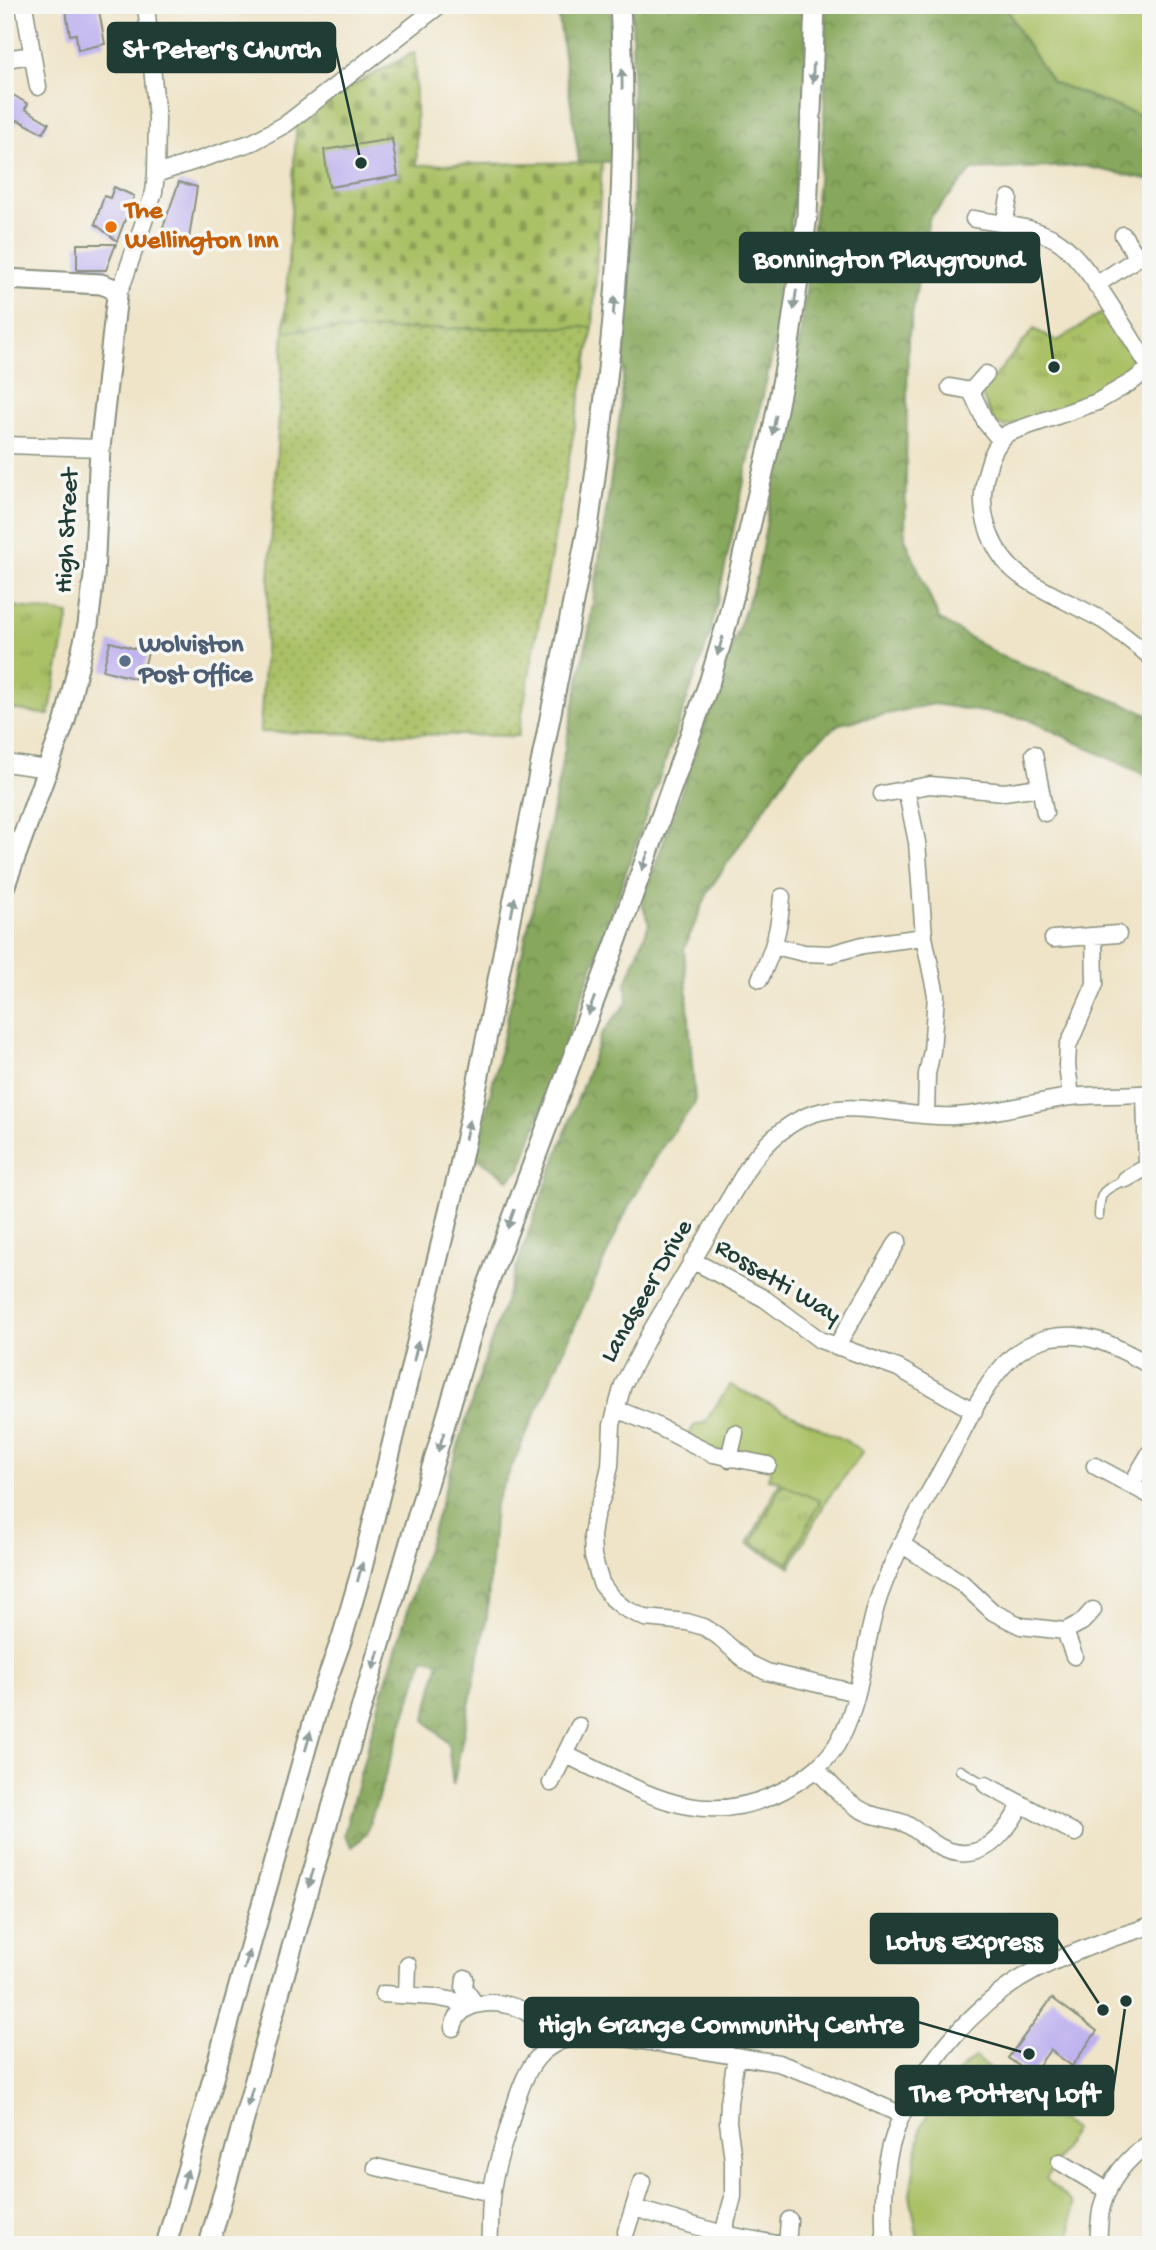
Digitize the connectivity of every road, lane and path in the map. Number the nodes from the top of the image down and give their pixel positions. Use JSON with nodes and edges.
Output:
{"nodes":[{"id":1,"x":24,"y":5,"type":"edge"},
{"id":2,"x":146,"y":5,"type":"edge"},
{"id":3,"x":440,"y":5,"type":"edge"},
{"id":4,"x":620,"y":5,"type":"edge"},
{"id":5,"x":815,"y":5,"type":"edge"},
{"id":6,"x":32,"y":55,"type":"junction"},
{"id":7,"x":5,"y":59,"type":"edge"},
{"id":8,"x":38,"y":88,"type":"dead end"},
{"id":9,"x":156,"y":174,"type":"junction"},
{"id":10,"x":1009,"y":198,"type":"dead end"},
{"id":11,"x":974,"y":219,"type":"dead end"},
{"id":12,"x":1004,"y":225,"type":"junction"},
{"id":13,"x":1123,"y":235,"type":"dead end"},
{"id":14,"x":1144,"y":254,"type":"edge"},
{"id":15,"x":5,"y":279,"type":"edge"},
{"id":16,"x":1096,"y":285,"type":"junction"},
{"id":17,"x":117,"y":295,"type":"junction"},
{"id":18,"x":1151,"y":367,"type":"edge"},
{"id":19,"x":986,"y":374,"type":"dead end"},
{"id":20,"x":950,"y":387,"type":"dead end"},
{"id":21,"x":971,"y":391,"type":"junction"},
{"id":22,"x":1000,"y":440,"type":"junction"},
{"id":23,"x":5,"y":445,"type":"edge"},
{"id":24,"x":100,"y":448,"type":"junction"},
{"id":25,"x":1151,"y":657,"type":"edge"},
{"id":26,"x":1034,"y":754,"type":"dead end"},
{"id":27,"x":5,"y":763,"type":"edge"},
{"id":28,"x":48,"y":769,"type":"junction"},
{"id":29,"x":1040,"y":787,"type":"junction"},
{"id":30,"x":906,"y":789,"type":"junction"},
{"id":31,"x":882,"y":794,"type":"dead end"},
{"id":32,"x":1045,"y":813,"type":"dead end"},
{"id":33,"x":5,"y":885,"type":"edge"},
{"id":34,"x":782,"y":897,"type":"dead end"},
{"id":35,"x":1118,"y":934,"type":"dead end"},
{"id":36,"x":1094,"y":936,"type":"junction"},
{"id":37,"x":925,"y":937,"type":"junction"},
{"id":38,"x":1053,"y":939,"type":"dead end"},
{"id":39,"x":775,"y":946,"type":"junction"},
{"id":40,"x":760,"y":979,"type":"dead end"},
{"id":41,"x":1148,"y":1093,"type":"edge"},
{"id":42,"x":1071,"y":1097,"type":"junction"},
{"id":43,"x":926,"y":1115,"type":"junction"},
{"id":44,"x":1149,"y":1168,"type":"edge"},
{"id":45,"x":1126,"y":1179,"type":"joint"},
{"id":46,"x":1099,"y":1215,"type":"dead end"},
{"id":47,"x":898,"y":1241,"type":"dead end"},
{"id":48,"x":692,"y":1260,"type":"junction"},
{"id":49,"x":836,"y":1347,"type":"junction"},
{"id":50,"x":1151,"y":1366,"type":"edge"},
{"id":51,"x":616,"y":1409,"type":"junction"},
{"id":52,"x":974,"y":1411,"type":"junction"},
{"id":53,"x":735,"y":1433,"type":"dead end"},
{"id":54,"x":1151,"y":1451,"type":"edge"},
{"id":55,"x":729,"y":1459,"type":"junction"},
{"id":56,"x":768,"y":1465,"type":"dead end"},
{"id":57,"x":1095,"y":1466,"type":"dead end"},
{"id":58,"x":1131,"y":1485,"type":"junction"},
{"id":59,"x":1151,"y":1496,"type":"edge"},
{"id":60,"x":901,"y":1544,"type":"junction"},
{"id":61,"x":1093,"y":1610,"type":"dead end"},
{"id":62,"x":1065,"y":1631,"type":"junction"},
{"id":63,"x":1074,"y":1656,"type":"dead end"},
{"id":64,"x":856,"y":1693,"type":"junction"},
{"id":65,"x":579,"y":1726,"type":"dead end"},
{"id":66,"x":566,"y":1755,"type":"junction"},
{"id":67,"x":816,"y":1769,"type":"junction"},
{"id":68,"x":960,"y":1770,"type":"dead end"},
{"id":69,"x":551,"y":1783,"type":"dead end"},
{"id":70,"x":986,"y":1785,"type":"joint"},
{"id":71,"x":1021,"y":1805,"type":"junction"},
{"id":72,"x":1075,"y":1833,"type":"dead end"},
{"id":73,"x":1147,"y":1929,"type":"edge"},
{"id":74,"x":408,"y":1965,"type":"dead end"},
{"id":75,"x":465,"y":1978,"type":"dead end"},
{"id":76,"x":383,"y":1994,"type":"dead end"},
{"id":77,"x":407,"y":1994,"type":"junction"},
{"id":78,"x":475,"y":2006,"type":"junction"},
{"id":79,"x":453,"y":2028,"type":"dead end"},
{"id":80,"x":554,"y":2044,"type":"junction"},
{"id":81,"x":736,"y":2057,"type":"junction"},
{"id":82,"x":902,"y":2115,"type":"junction"},
{"id":83,"x":1151,"y":2142,"type":"edge"},
{"id":84,"x":1060,"y":2162,"type":"dead end"},
{"id":85,"x":376,"y":2167,"type":"dead end"},
{"id":86,"x":642,"y":2182,"type":"dead end"},
{"id":87,"x":1108,"y":2191,"type":"junction"},
{"id":88,"x":491,"y":2193,"type":"junction"},
{"id":89,"x":634,"y":2208,"type":"junction"},
{"id":90,"x":789,"y":2220,"type":"dead end"},
{"id":91,"x":626,"y":2232,"type":"dead end"},
{"id":92,"x":723,"y":2234,"type":"junction"},
{"id":93,"x":166,"y":2245,"type":"edge"},
{"id":94,"x":209,"y":2245,"type":"edge"},
{"id":95,"x":489,"y":2245,"type":"edge"},
{"id":96,"x":784,"y":2245,"type":"edge"},
{"id":97,"x":885,"y":2245,"type":"edge"},
{"id":98,"x":1098,"y":2245,"type":"edge"}],
"edges":[{"from":1,"to":6,"type":"street"},
{"from":2,"to":9,"type":"street","name":"High Street"},
{"from":3,"to":9,"type":"street"},
{"from":93,"to":4,"type":"street","one_way":true},
{"from":5,"to":94,"type":"street","one_way":true},
{"from":6,"to":7,"type":"street"},
{"from":6,"to":8,"type":"street"},
{"from":9,"to":17,"type":"street","name":"High Street"},
{"from":10,"to":12,"type":"street"},
{"from":11,"to":12,"type":"street"},
{"from":12,"to":16,"type":"street"},
{"from":13,"to":14,"type":"street"},
{"from":14,"to":16,"type":"street"},
{"from":15,"to":17,"type":"street"},
{"from":16,"to":18,"type":"street"},
{"from":17,"to":24,"type":"street","name":"High Street"},
{"from":18,"to":22,"type":"street"},
{"from":19,"to":21,"type":"street"},
{"from":20,"to":21,"type":"street"},
{"from":21,"to":22,"type":"street"},
{"from":22,"to":25,"type":"street"},
{"from":23,"to":24,"type":"street"},
{"from":24,"to":28,"type":"street","name":"High Street"},
{"from":26,"to":29,"type":"street"},
{"from":27,"to":28,"type":"street"},
{"from":28,"to":33,"type":"street","name":"High Street"},
{"from":29,"to":30,"type":"street"},
{"from":29,"to":32,"type":"street"},
{"from":30,"to":31,"type":"street"},
{"from":30,"to":37,"type":"street"},
{"from":34,"to":39,"type":"street"},
{"from":35,"to":36,"type":"street"},
{"from":36,"to":38,"type":"street"},
{"from":36,"to":42,"type":"street"},
{"from":37,"to":39,"type":"street"},
{"from":37,"to":43,"type":"street"},
{"from":39,"to":40,"type":"street"},
{"from":41,"to":42,"type":"street","name":"Landseer Drive"},
{"from":41,"to":44,"type":"street"},
{"from":42,"to":43,"type":"street","name":"Landseer Drive"},
{"from":43,"to":48,"type":"street","name":"Landseer Drive"},
{"from":44,"to":45,"type":"street"},
{"from":45,"to":46,"type":"lane"},
{"from":47,"to":49,"type":"street","name":"Rossetti Way"},
{"from":48,"to":49,"type":"street","name":"Rossetti Way"},
{"from":48,"to":51,"type":"street","name":"Landseer Drive"},
{"from":49,"to":52,"type":"street","name":"Rossetti Way"},
{"from":50,"to":52,"type":"street"},
{"from":51,"to":55,"type":"street"},
{"from":51,"to":64,"type":"street","name":"Landseer Drive"},
{"from":52,"to":60,"type":"street"},
{"from":53,"to":55,"type":"street"},
{"from":54,"to":58,"type":"street"},
{"from":55,"to":56,"type":"street"},
{"from":57,"to":58,"type":"street"},
{"from":58,"to":59,"type":"street"},
{"from":60,"to":62,"type":"street"},
{"from":60,"to":64,"type":"street"},
{"from":61,"to":62,"type":"street"},
{"from":62,"to":63,"type":"street"},
{"from":64,"to":67,"type":"street"},
{"from":65,"to":66,"type":"street"},
{"from":66,"to":67,"type":"street"},
{"from":66,"to":69,"type":"street"},
{"from":67,"to":71,"type":"street"},
{"from":68,"to":70,"type":"lane"},
{"from":70,"to":71,"type":"street"},
{"from":71,"to":72,"type":"street"},
{"from":73,"to":82,"type":"street"},
{"from":74,"to":77,"type":"street"},
{"from":75,"to":78,"type":"street"},
{"from":76,"to":77,"type":"street"},
{"from":77,"to":78,"type":"street"},
{"from":78,"to":79,"type":"street"},
{"from":78,"to":80,"type":"street"},
{"from":80,"to":81,"type":"street"},
{"from":80,"to":88,"type":"street"},
{"from":81,"to":82,"type":"street"},
{"from":81,"to":92,"type":"street"},
{"from":82,"to":97,"type":"street"},
{"from":83,"to":87,"type":"street"},
{"from":84,"to":87,"type":"street"},
{"from":85,"to":88,"type":"street"},
{"from":86,"to":89,"type":"street"},
{"from":87,"to":98,"type":"street"},
{"from":88,"to":95,"type":"street"},
{"from":89,"to":91,"type":"street"},
{"from":89,"to":92,"type":"street"},
{"from":90,"to":96,"type":"street"},
{"from":92,"to":96,"type":"street"}]}
